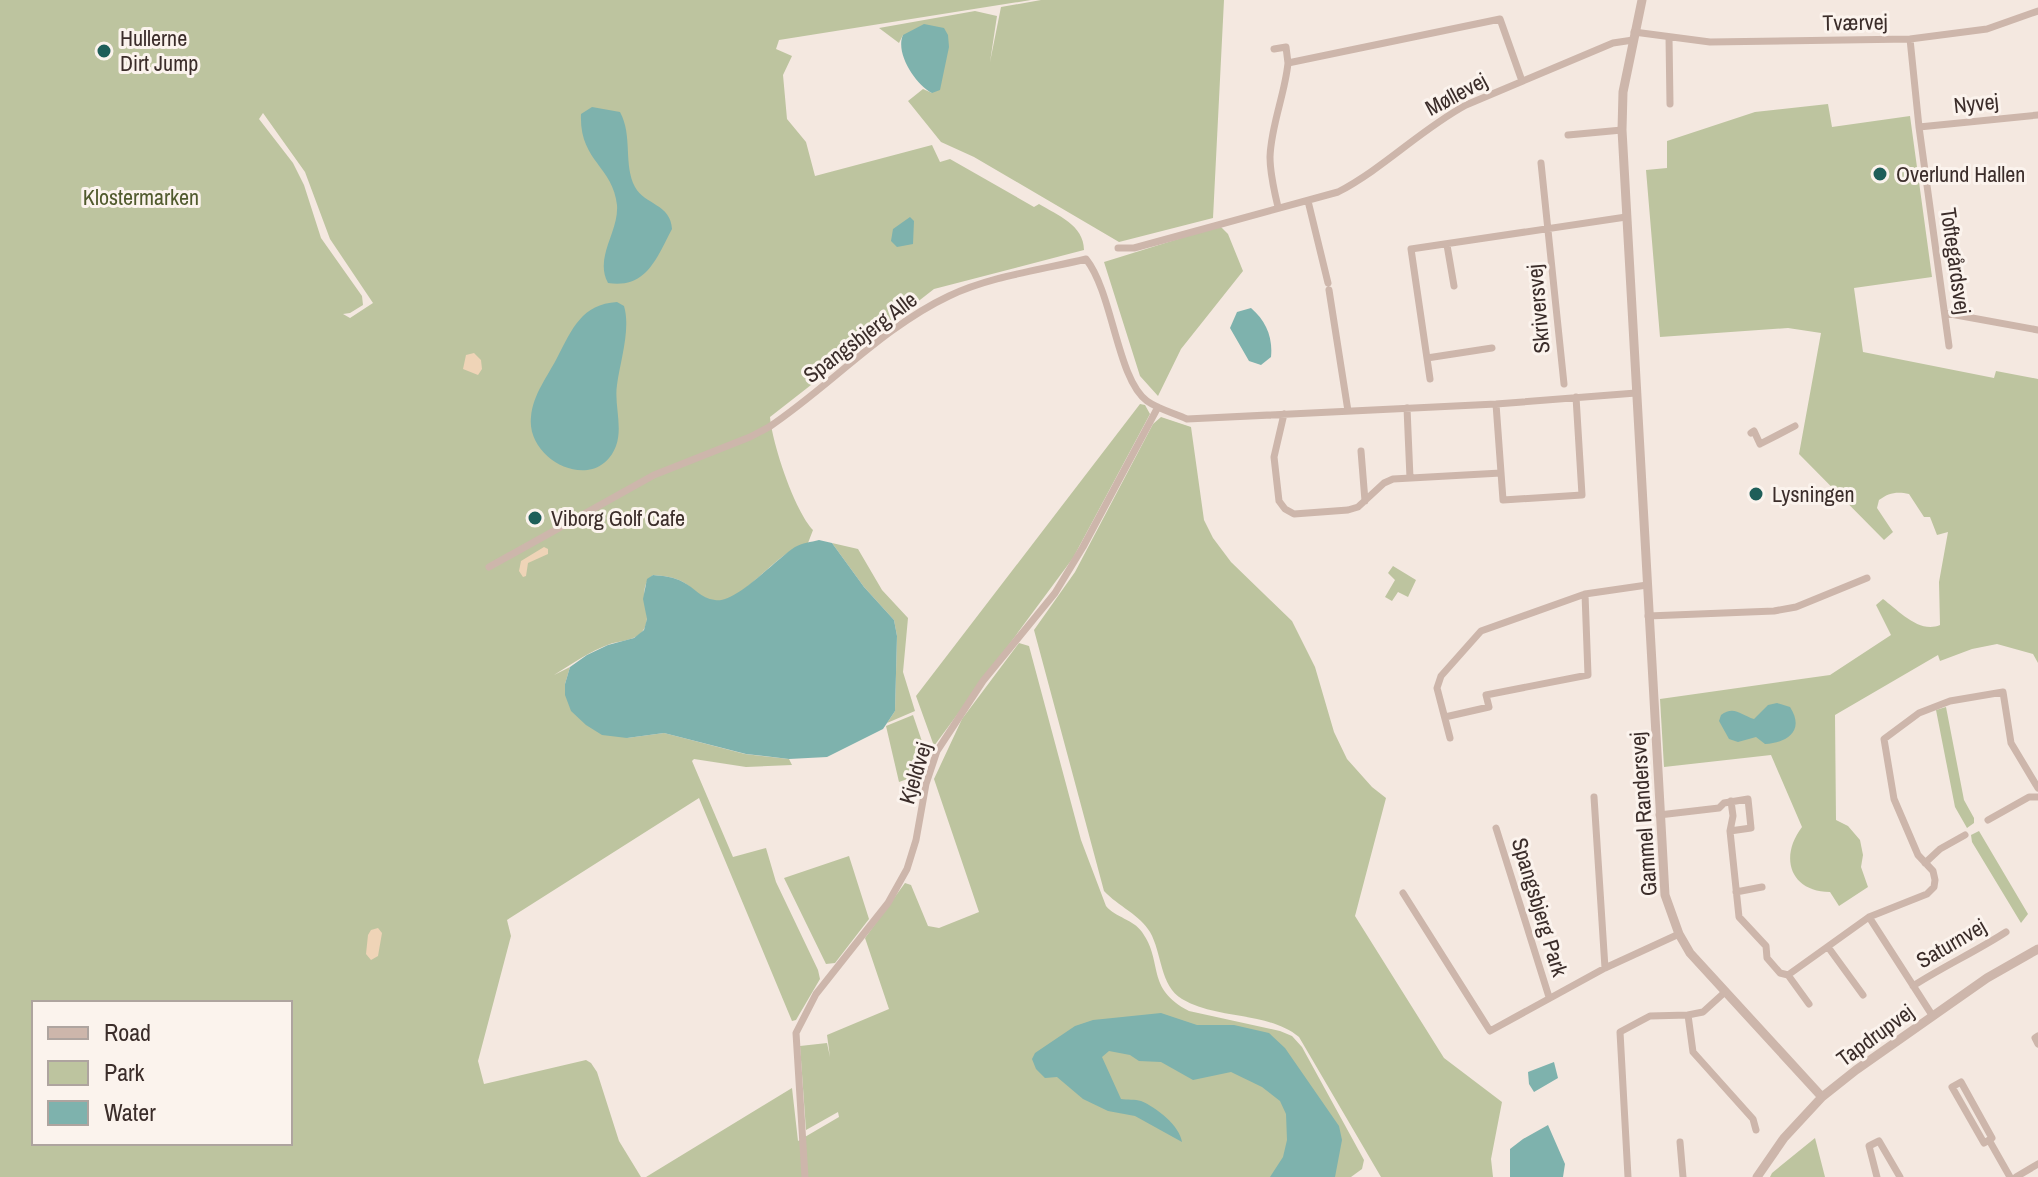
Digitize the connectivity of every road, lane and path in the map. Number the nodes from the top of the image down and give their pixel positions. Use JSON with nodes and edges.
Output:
{"nodes":[{"id":1,"x":1642,"y":0,"type":"edge"},
{"id":2,"x":2038,"y":11,"type":"edge"},
{"id":3,"x":1633,"y":36,"type":"junction"},
{"id":4,"x":1669,"y":37,"type":"junction"},
{"id":5,"x":1910,"y":39,"type":"junction"},
{"id":6,"x":1274,"y":49,"type":"dead end"},
{"id":7,"x":1288,"y":63,"type":"junction"},
{"id":8,"x":1522,"y":81,"type":"junction"},
{"id":9,"x":1670,"y":104,"type":"dead end"},
{"id":10,"x":2038,"y":115,"type":"edge"},
{"id":11,"x":1919,"y":127,"type":"junction"},
{"id":12,"x":1622,"y":130,"type":"junction"},
{"id":13,"x":1568,"y":135,"type":"dead end"},
{"id":14,"x":1541,"y":163,"type":"dead end"},
{"id":15,"x":1308,"y":201,"type":"junction"},
{"id":16,"x":1278,"y":207,"type":"junction"},
{"id":17,"x":1626,"y":217,"type":"junction"},
{"id":18,"x":1549,"y":230,"type":"junction"},
{"id":19,"x":1447,"y":245,"type":"junction"},
{"id":20,"x":1118,"y":248,"type":"dead end"},
{"id":21,"x":1454,"y":286,"type":"dead end"},
{"id":22,"x":1945,"y":313,"type":"junction"},
{"id":23,"x":2038,"y":330,"type":"edge"},
{"id":24,"x":1949,"y":346,"type":"dead end"},
{"id":25,"x":1492,"y":348,"type":"dead end"},
{"id":26,"x":1427,"y":358,"type":"junction"},
{"id":27,"x":1430,"y":379,"type":"dead end"},
{"id":28,"x":1564,"y":384,"type":"dead end"},
{"id":29,"x":1636,"y":393,"type":"junction"},
{"id":30,"x":1576,"y":397,"type":"junction"},
{"id":31,"x":1496,"y":404,"type":"junction"},
{"id":32,"x":1158,"y":407,"type":"junction"},
{"id":33,"x":1407,"y":408,"type":"junction"},
{"id":34,"x":1348,"y":411,"type":"junction"},
{"id":35,"x":1284,"y":414,"type":"junction"},
{"id":36,"x":1795,"y":426,"type":"dead end"},
{"id":37,"x":1751,"y":433,"type":"dead end"},
{"id":38,"x":1361,"y":451,"type":"dead end"},
{"id":39,"x":1501,"y":473,"type":"junction"},
{"id":40,"x":1410,"y":478,"type":"junction"},
{"id":41,"x":1365,"y":501,"type":"junction"},
{"id":42,"x":489,"y":567,"type":"dead end"},
{"id":43,"x":1867,"y":578,"type":"dead end"},
{"id":44,"x":1647,"y":585,"type":"junction"},
{"id":45,"x":1585,"y":594,"type":"junction"},
{"id":46,"x":1648,"y":616,"type":"junction"},
{"id":47,"x":1445,"y":717,"type":"junction"},
{"id":48,"x":1450,"y":738,"type":"dead end"},
{"id":49,"x":2038,"y":788,"type":"edge"},
{"id":50,"x":1594,"y":797,"type":"dead end"},
{"id":51,"x":2038,"y":797,"type":"edge"},
{"id":52,"x":1731,"y":801,"type":"junction"},
{"id":53,"x":1659,"y":815,"type":"junction"},
{"id":54,"x":1988,"y":820,"type":"dead end"},
{"id":55,"x":1496,"y":828,"type":"dead end"},
{"id":56,"x":1730,"y":831,"type":"junction"},
{"id":57,"x":1965,"y":835,"type":"dead end"},
{"id":58,"x":1925,"y":863,"type":"junction"},
{"id":59,"x":1762,"y":887,"type":"dead end"},
{"id":60,"x":1736,"y":892,"type":"junction"},
{"id":61,"x":1403,"y":893,"type":"dead end"},
{"id":62,"x":1869,"y":917,"type":"junction"},
{"id":63,"x":2006,"y":932,"type":"dead end"},
{"id":64,"x":1679,"y":934,"type":"junction"},
{"id":65,"x":1828,"y":947,"type":"junction"},
{"id":66,"x":2038,"y":949,"type":"edge"},
{"id":67,"x":1605,"y":968,"type":"junction"},
{"id":68,"x":1788,"y":975,"type":"junction"},
{"id":69,"x":1913,"y":986,"type":"junction"},
{"id":70,"x":1725,"y":992,"type":"junction"},
{"id":71,"x":1863,"y":995,"type":"dead end"},
{"id":72,"x":1549,"y":997,"type":"junction"},
{"id":73,"x":1809,"y":1004,"type":"dead end"},
{"id":74,"x":1688,"y":1015,"type":"junction"},
{"id":75,"x":1932,"y":1015,"type":"junction"},
{"id":76,"x":2038,"y":1036,"type":"edge"},
{"id":77,"x":2038,"y":1044,"type":"edge"},
{"id":78,"x":1822,"y":1097,"type":"junction"},
{"id":79,"x":1756,"y":1130,"type":"dead end"},
{"id":80,"x":1989,"y":1140,"type":"junction"},
{"id":81,"x":1680,"y":1142,"type":"dead end"},
{"id":82,"x":2038,"y":1164,"type":"edge"},
{"id":83,"x":805,"y":1177,"type":"edge"},
{"id":84,"x":1628,"y":1177,"type":"edge"},
{"id":85,"x":1683,"y":1177,"type":"edge"},
{"id":86,"x":1757,"y":1177,"type":"edge"},
{"id":87,"x":1877,"y":1177,"type":"edge"},
{"id":88,"x":1900,"y":1177,"type":"edge"},
{"id":89,"x":2013,"y":1177,"type":"edge"}],
"edges":[{"from":1,"to":3,"type":"street","name":"Gammel Randersvej"},
{"from":2,"to":5,"type":"street","name":"Tværvej"},
{"from":3,"to":4,"type":"street","name":"Tværvej"},
{"from":3,"to":8,"type":"street","name":"Møllevej"},
{"from":3,"to":12,"type":"street","name":"Gammel Randersvej"},
{"from":4,"to":5,"type":"street","name":"Tværvej"},
{"from":4,"to":9,"type":"street"},
{"from":5,"to":11,"type":"street","name":"Toftegårdsvej"},
{"from":6,"to":7,"type":"street"},
{"from":7,"to":8,"type":"street"},
{"from":7,"to":16,"type":"street"},
{"from":8,"to":15,"type":"street","name":"Møllevej"},
{"from":10,"to":11,"type":"street","name":"Nyvej"},
{"from":11,"to":22,"type":"street","name":"Toftegårdsvej"},
{"from":12,"to":13,"type":"street"},
{"from":12,"to":17,"type":"street","name":"Gammel Randersvej"},
{"from":14,"to":18,"type":"street","name":"Skriversvej"},
{"from":15,"to":16,"type":"street","name":"Møllevej"},
{"from":15,"to":34,"type":"street"},
{"from":16,"to":20,"type":"street","name":"Møllevej"},
{"from":17,"to":18,"type":"street","name":"Skriversvej"},
{"from":17,"to":29,"type":"street","name":"Gammel Randersvej"},
{"from":18,"to":19,"type":"street","name":"Skriversvej"},
{"from":18,"to":28,"type":"street","name":"Skriversvej"},
{"from":19,"to":21,"type":"street"},
{"from":19,"to":26,"type":"street","name":"Skriversvej"},
{"from":22,"to":23,"type":"street"},
{"from":22,"to":24,"type":"street","name":"Toftegårdsvej"},
{"from":25,"to":26,"type":"street"},
{"from":26,"to":27,"type":"street","name":"Skriversvej"},
{"from":29,"to":30,"type":"street","name":"Spangsbjerg Alle"},
{"from":29,"to":44,"type":"street","name":"Gammel Randersvej"},
{"from":30,"to":31,"type":"street","name":"Spangsbjerg Alle"},
{"from":30,"to":39,"type":"street"},
{"from":31,"to":33,"type":"street","name":"Spangsbjerg Alle"},
{"from":31,"to":39,"type":"street"},
{"from":32,"to":35,"type":"street","name":"Spangsbjerg Alle"},
{"from":32,"to":42,"type":"street","name":"Spangsbjerg Alle"},
{"from":32,"to":83,"type":"street","name":"Kjeldvej"},
{"from":33,"to":34,"type":"street","name":"Spangsbjerg Alle"},
{"from":33,"to":40,"type":"street"},
{"from":34,"to":35,"type":"street","name":"Spangsbjerg Alle"},
{"from":35,"to":41,"type":"street"},
{"from":36,"to":37,"type":"street"},
{"from":38,"to":41,"type":"street"},
{"from":39,"to":40,"type":"street"},
{"from":40,"to":41,"type":"street"},
{"from":43,"to":46,"type":"street"},
{"from":44,"to":45,"type":"street"},
{"from":44,"to":46,"type":"street","name":"Gammel Randersvej"},
{"from":45,"to":47,"type":"street"},
{"from":45,"to":47,"type":"street"},
{"from":46,"to":53,"type":"street","name":"Gammel Randersvej"},
{"from":47,"to":48,"type":"street"},
{"from":49,"to":58,"type":"street"},
{"from":50,"to":67,"type":"street","name":"Spangsbjerg Park"},
{"from":51,"to":54,"type":"street"},
{"from":52,"to":53,"type":"street"},
{"from":52,"to":56,"type":"street"},
{"from":52,"to":56,"type":"street"},
{"from":53,"to":64,"type":"street","name":"Gammel Randersvej"},
{"from":55,"to":72,"type":"street","name":"Spangsbjerg Park"},
{"from":56,"to":60,"type":"street"},
{"from":57,"to":58,"type":"street"},
{"from":58,"to":62,"type":"street"},
{"from":59,"to":60,"type":"street"},
{"from":60,"to":68,"type":"street"},
{"from":61,"to":72,"type":"street","name":"Spangsbjerg Park"},
{"from":62,"to":65,"type":"street"},
{"from":62,"to":69,"type":"street","name":"Saturnvej"},
{"from":63,"to":69,"type":"street","name":"Saturnvej"},
{"from":64,"to":67,"type":"street","name":"Spangsbjerg Park"},
{"from":64,"to":70,"type":"street","name":"Gammel Randersvej"},
{"from":65,"to":68,"type":"street"},
{"from":65,"to":71,"type":"street"},
{"from":66,"to":75,"type":"street","name":"Tapdrupvej"},
{"from":67,"to":72,"type":"street","name":"Spangsbjerg Park"},
{"from":68,"to":73,"type":"street"},
{"from":69,"to":75,"type":"street","name":"Saturnvej"},
{"from":70,"to":74,"type":"street"},
{"from":70,"to":78,"type":"street","name":"Gammel Randersvej"},
{"from":74,"to":79,"type":"street"},
{"from":74,"to":84,"type":"street"},
{"from":75,"to":78,"type":"street","name":"Tapdrupvej"},
{"from":76,"to":77,"type":"street"},
{"from":78,"to":86,"type":"street","name":"Tapdrupvej"},
{"from":80,"to":80,"type":"street"},
{"from":80,"to":89,"type":"street"},
{"from":81,"to":85,"type":"street"},
{"from":82,"to":89,"type":"street"},
{"from":87,"to":88,"type":"street"}]}
